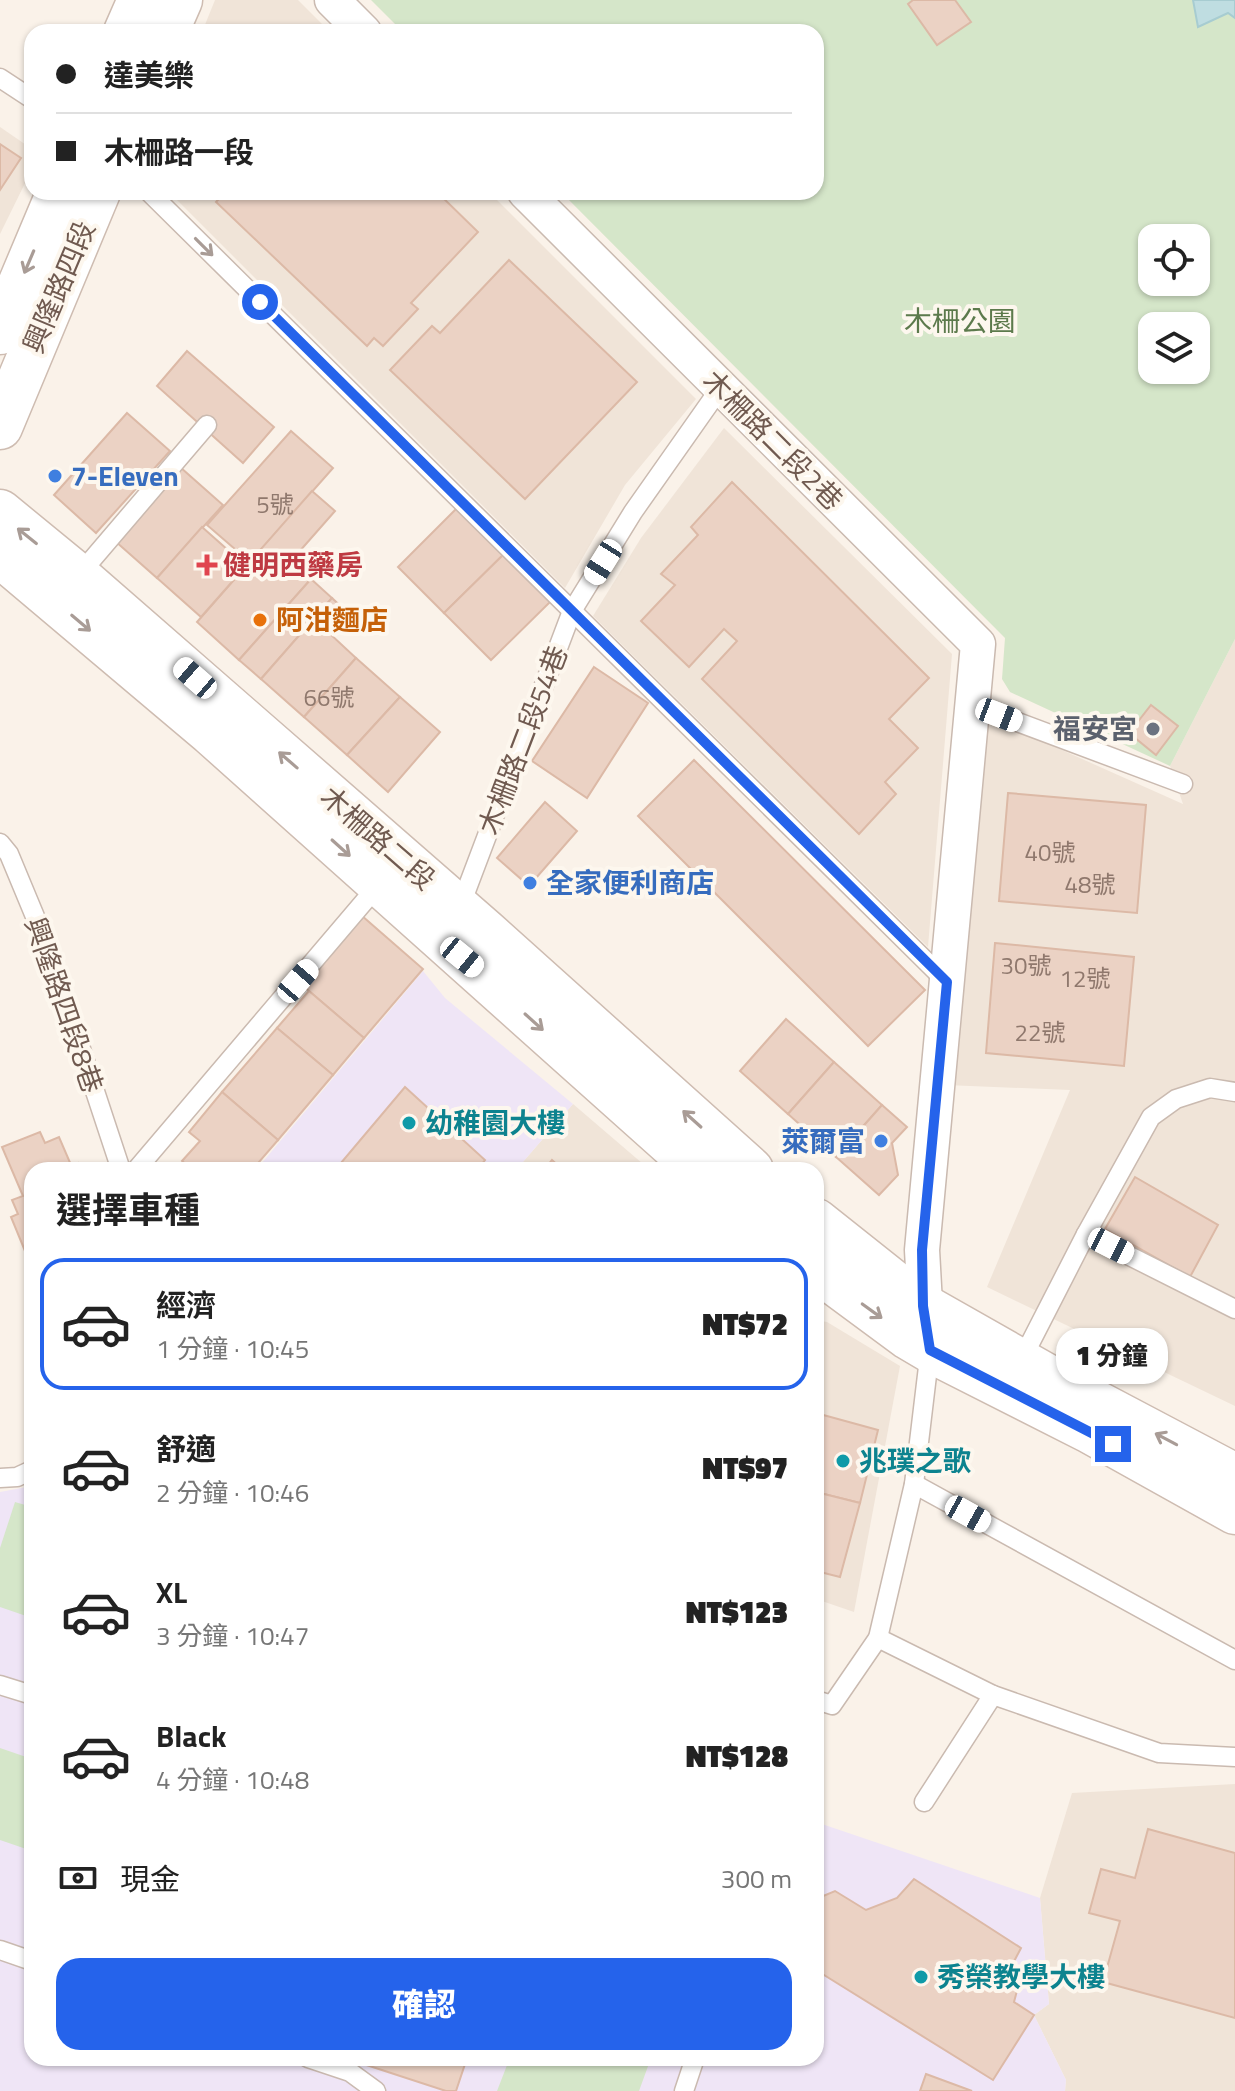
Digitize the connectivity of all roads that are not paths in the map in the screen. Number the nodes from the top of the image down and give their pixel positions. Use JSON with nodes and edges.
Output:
{"nodes":[{"id":1,"x":140,"y":0,"type":"edge"},
{"id":2,"x":180,"y":0,"type":"edge"},
{"id":3,"x":332,"y":0,"type":"edge"},
{"id":4,"x":130,"y":24,"type":"edge"},
{"id":5,"x":170,"y":24,"type":"edge"},
{"id":6,"x":356,"y":24,"type":"edge"},
{"id":7,"x":0,"y":78,"type":"edge"},
{"id":8,"x":24,"y":94,"type":"edge"},
{"id":9,"x":56,"y":200,"type":"edge"},
{"id":10,"x":95,"y":200,"type":"edge"},
{"id":11,"x":157,"y":200,"type":"edge"},
{"id":12,"x":533,"y":200,"type":"edge"},
{"id":13,"x":0,"y":332,"type":"edge"},
{"id":14,"x":721,"y":387,"type":"junction"},
{"id":15,"x":207,"y":425,"type":"dead end"},
{"id":16,"x":0,"y":427,"type":"edge"},
{"id":17,"x":0,"y":512,"type":"edge"},
{"id":18,"x":0,"y":555,"type":"edge"},
{"id":19,"x":78,"y":576,"type":"junction"},
{"id":20,"x":572,"y":611,"type":"junction"},
{"id":21,"x":972,"y":705,"type":"junction"},
{"id":22,"x":1183,"y":784,"type":"dead end"},
{"id":23,"x":0,"y":843,"type":"edge"},
{"id":24,"x":380,"y":883,"type":"junction"},
{"id":25,"x":449,"y":923,"type":"junction"},
{"id":26,"x":947,"y":982,"type":"junction"},
{"id":27,"x":1235,"y":1092,"type":"edge"},
{"id":28,"x":118,"y":1162,"type":"edge"},
{"id":29,"x":143,"y":1162,"type":"edge"},
{"id":30,"x":692,"y":1162,"type":"edge"},
{"id":31,"x":741,"y":1162,"type":"edge"},
{"id":32,"x":824,"y":1227,"type":"edge"},
{"id":33,"x":1086,"y":1234,"type":"junction"},
{"id":34,"x":824,"y":1275,"type":"edge"},
{"id":35,"x":923,"y":1306,"type":"junction"},
{"id":36,"x":1235,"y":1309,"type":"edge"},
{"id":37,"x":930,"y":1350,"type":"junction"},
{"id":38,"x":1021,"y":1361,"type":"junction"},
{"id":39,"x":1235,"y":1476,"type":"edge"},
{"id":40,"x":914,"y":1484,"type":"junction"},
{"id":41,"x":1235,"y":1512,"type":"edge"},
{"id":42,"x":878,"y":1638,"type":"junction"},
{"id":43,"x":1235,"y":1660,"type":"edge"},
{"id":44,"x":0,"y":1685,"type":"edge"},
{"id":45,"x":24,"y":1692,"type":"edge"},
{"id":46,"x":993,"y":1695,"type":"junction"},
{"id":47,"x":824,"y":1702,"type":"edge"},
{"id":48,"x":1235,"y":1757,"type":"edge"},
{"id":49,"x":924,"y":1802,"type":"dead end"},
{"id":50,"x":0,"y":1950,"type":"edge"},
{"id":51,"x":24,"y":1958,"type":"edge"},
{"id":52,"x":332,"y":2066,"type":"edge"},
{"id":53,"x":692,"y":2066,"type":"edge"},
{"id":54,"x":376,"y":2091,"type":"edge"},
{"id":55,"x":684,"y":2091,"type":"edge"}],
"edges":[{"from":1,"to":4,"type":"main road"},
{"from":2,"to":5,"type":"main road"},
{"from":3,"to":6,"type":"street"},
{"from":7,"to":8,"type":"lane"},
{"from":9,"to":13,"type":"main road","name":"興隆路四段","one_way":true},
{"from":10,"to":16,"type":"main road","name":"興隆路四段"},
{"from":11,"to":20,"type":"lane","one_way":true},
{"from":12,"to":14,"type":"street","name":"木柵路二段2巷"},
{"from":14,"to":20,"type":"lane","name":"木柵路二段54巷"},
{"from":14,"to":21,"type":"street","name":"木柵路二段2巷"},
{"from":15,"to":19,"type":"lane"},
{"from":19,"to":17,"type":"main road","name":"木柵路二段","one_way":true},
{"from":18,"to":24,"type":"main road","name":"木柵路二段","one_way":true},
{"from":25,"to":19,"type":"main road","name":"木柵路二段","one_way":true},
{"from":20,"to":25,"type":"lane","name":"木柵路二段54巷"},
{"from":20,"to":26,"type":"lane"},
{"from":21,"to":22,"type":"lane"},
{"from":21,"to":26,"type":"street","name":"木柵路二段2巷"},
{"from":23,"to":28,"type":"lane","name":"興隆路四段8巷"},
{"from":24,"to":25,"type":"main road","name":"木柵路二段"},
{"from":24,"to":29,"type":"lane"},
{"from":25,"to":30,"type":"main road","name":"木柵路二段","one_way":true},
{"from":31,"to":25,"type":"main road","name":"木柵路二段","one_way":true},
{"from":26,"to":35,"type":"street","name":"木柵路二段2巷"},
{"from":27,"to":33,"type":"lane"},
{"from":32,"to":35,"type":"main road"},
{"from":33,"to":36,"type":"lane"},
{"from":33,"to":38,"type":"lane"},
{"from":34,"to":37,"type":"main road","one_way":true},
{"from":35,"to":37,"type":"street","name":"木柵路二段2巷"},
{"from":35,"to":38,"type":"main road"},
{"from":37,"to":40,"type":"lane"},
{"from":37,"to":41,"type":"main road"},
{"from":39,"to":38,"type":"main road","one_way":true},
{"from":40,"to":42,"type":"lane"},
{"from":40,"to":43,"type":"lane"},
{"from":42,"to":46,"type":"lane"},
{"from":42,"to":47,"type":"lane"},
{"from":44,"to":45,"type":"lane"},
{"from":46,"to":48,"type":"lane"},
{"from":46,"to":49,"type":"lane"},
{"from":50,"to":51,"type":"lane"},
{"from":52,"to":54,"type":"lane"},
{"from":53,"to":55,"type":"lane"}]}
